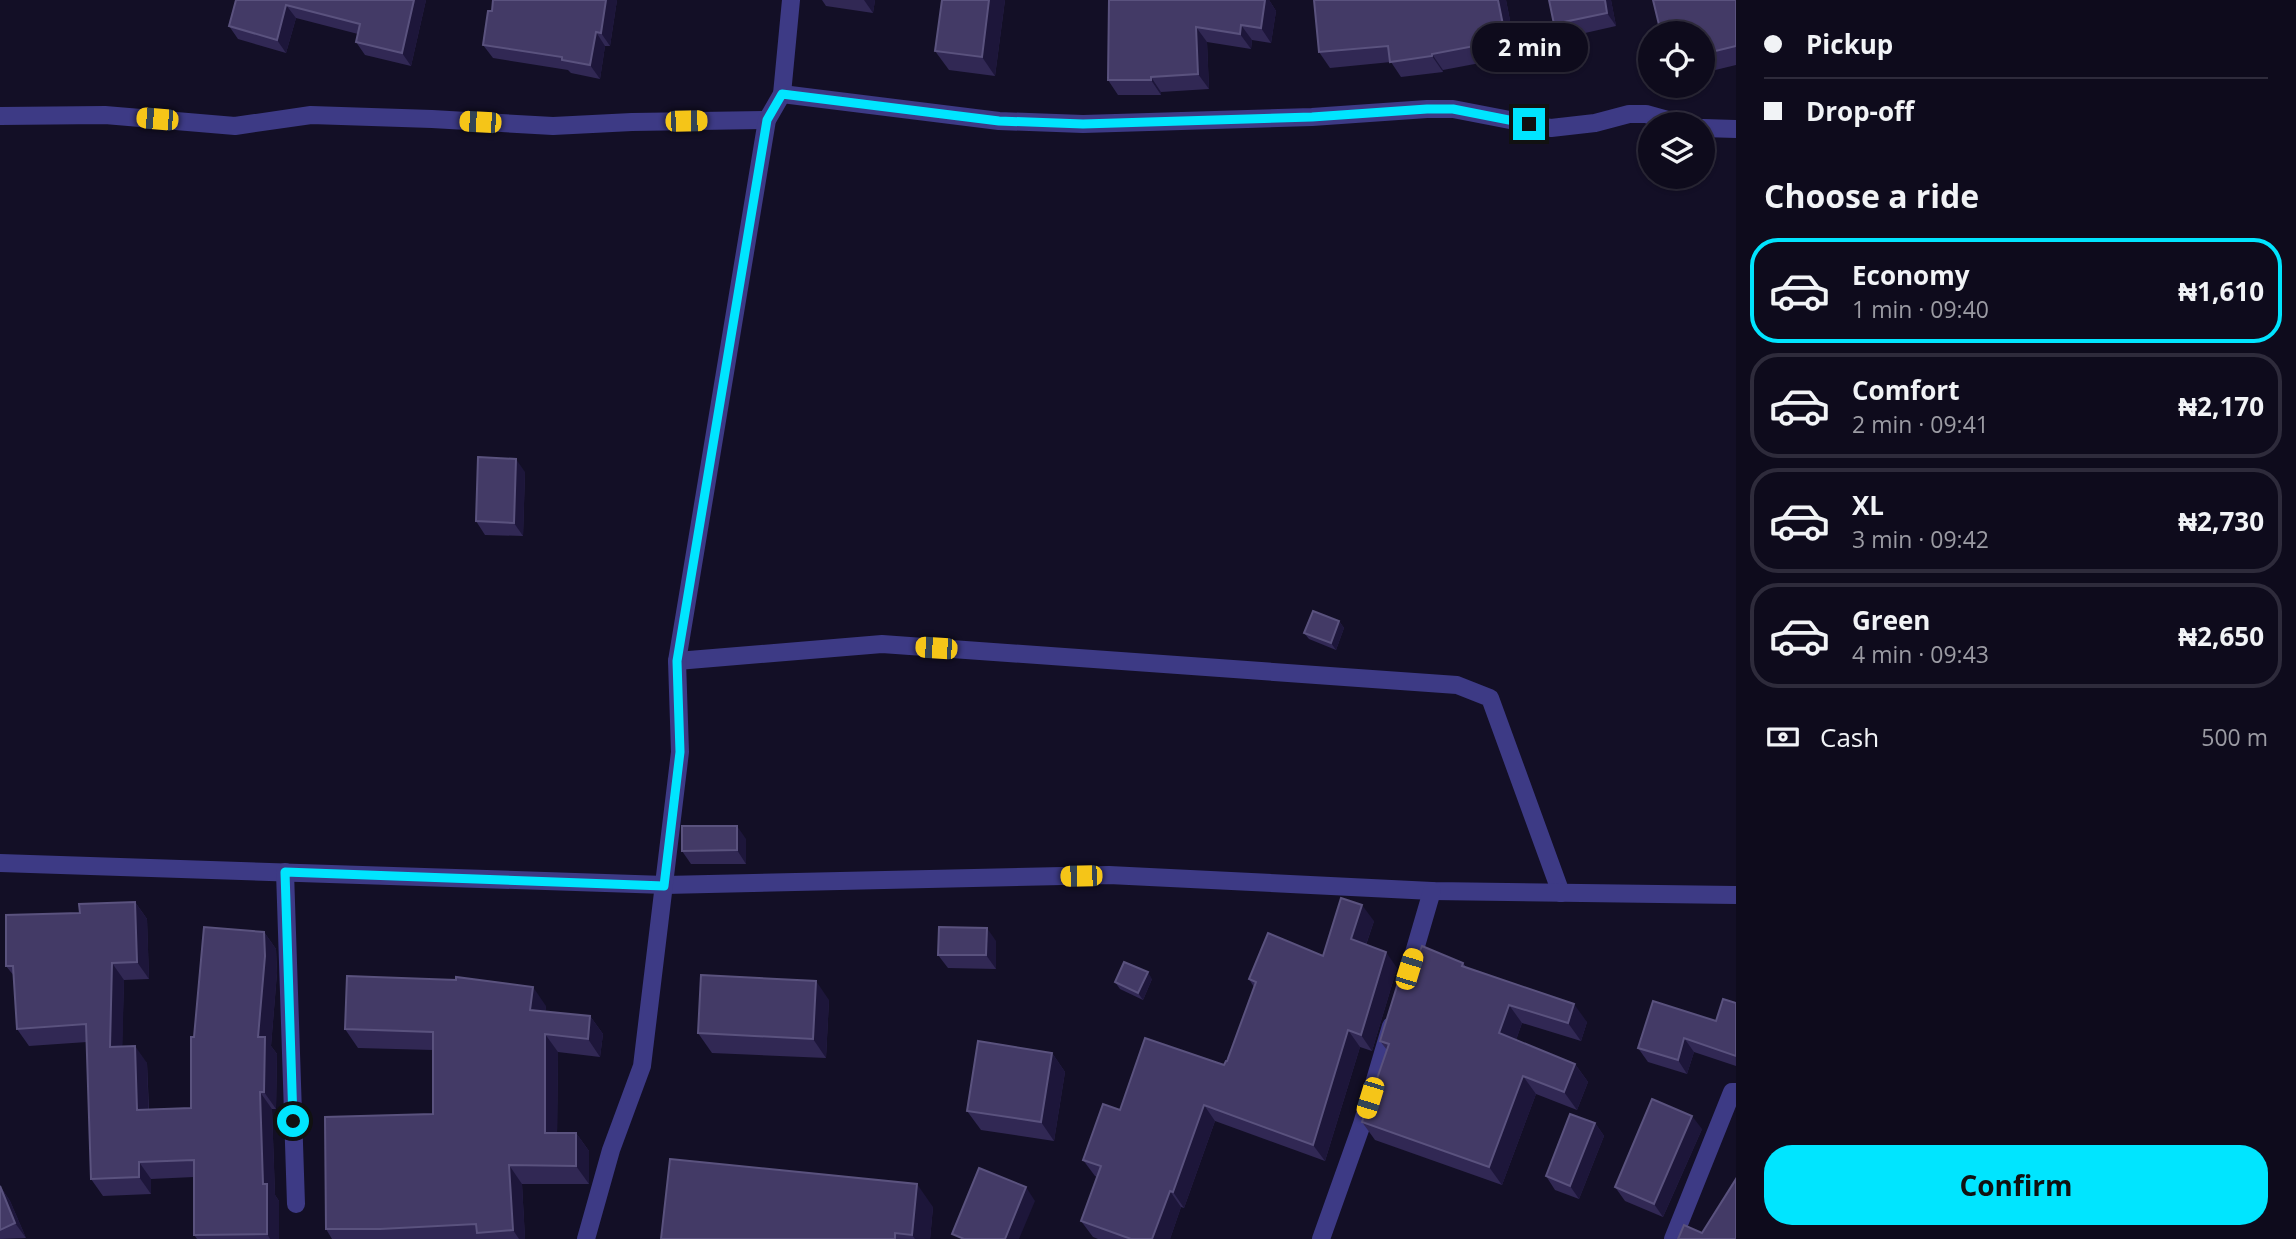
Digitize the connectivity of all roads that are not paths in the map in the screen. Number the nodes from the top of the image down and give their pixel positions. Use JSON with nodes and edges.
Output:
{"nodes":[{"id":1,"x":791,"y":0,"type":"edge"},
{"id":2,"x":782,"y":94,"type":"junction"},
{"id":3,"x":1638,"y":114,"type":"edge"},
{"id":4,"x":0,"y":116,"type":"edge"},
{"id":5,"x":767,"y":120,"type":"junction"},
{"id":6,"x":1715,"y":128,"type":"edge"},
{"id":7,"x":1736,"y":129,"type":"edge"},
{"id":8,"x":677,"y":661,"type":"junction"},
{"id":9,"x":0,"y":863,"type":"edge"},
{"id":10,"x":285,"y":872,"type":"junction"},
{"id":11,"x":664,"y":886,"type":"junction"},
{"id":12,"x":1432,"y":891,"type":"junction"},
{"id":13,"x":1561,"y":893,"type":"junction"},
{"id":14,"x":1736,"y":895,"type":"edge"},
{"id":15,"x":1736,"y":1092,"type":"edge"},
{"id":16,"x":296,"y":1204,"type":"dead end"},
{"id":17,"x":586,"y":1239,"type":"edge"},
{"id":18,"x":1321,"y":1239,"type":"edge"},
{"id":19,"x":1673,"y":1239,"type":"edge"}],
"edges":[{"from":1,"to":2,"type":"street"},
{"from":2,"to":3,"type":"street"},
{"from":2,"to":5,"type":"street"},
{"from":4,"to":5,"type":"street"},
{"from":5,"to":8,"type":"street"},
{"from":6,"to":7,"type":"street"},
{"from":8,"to":11,"type":"street"},
{"from":8,"to":13,"type":"street"},
{"from":9,"to":10,"type":"street"},
{"from":10,"to":11,"type":"street"},
{"from":10,"to":16,"type":"street"},
{"from":11,"to":12,"type":"street"},
{"from":11,"to":17,"type":"street"},
{"from":12,"to":13,"type":"street"},
{"from":12,"to":18,"type":"street"},
{"from":13,"to":14,"type":"street"},
{"from":15,"to":19,"type":"street"}]}
